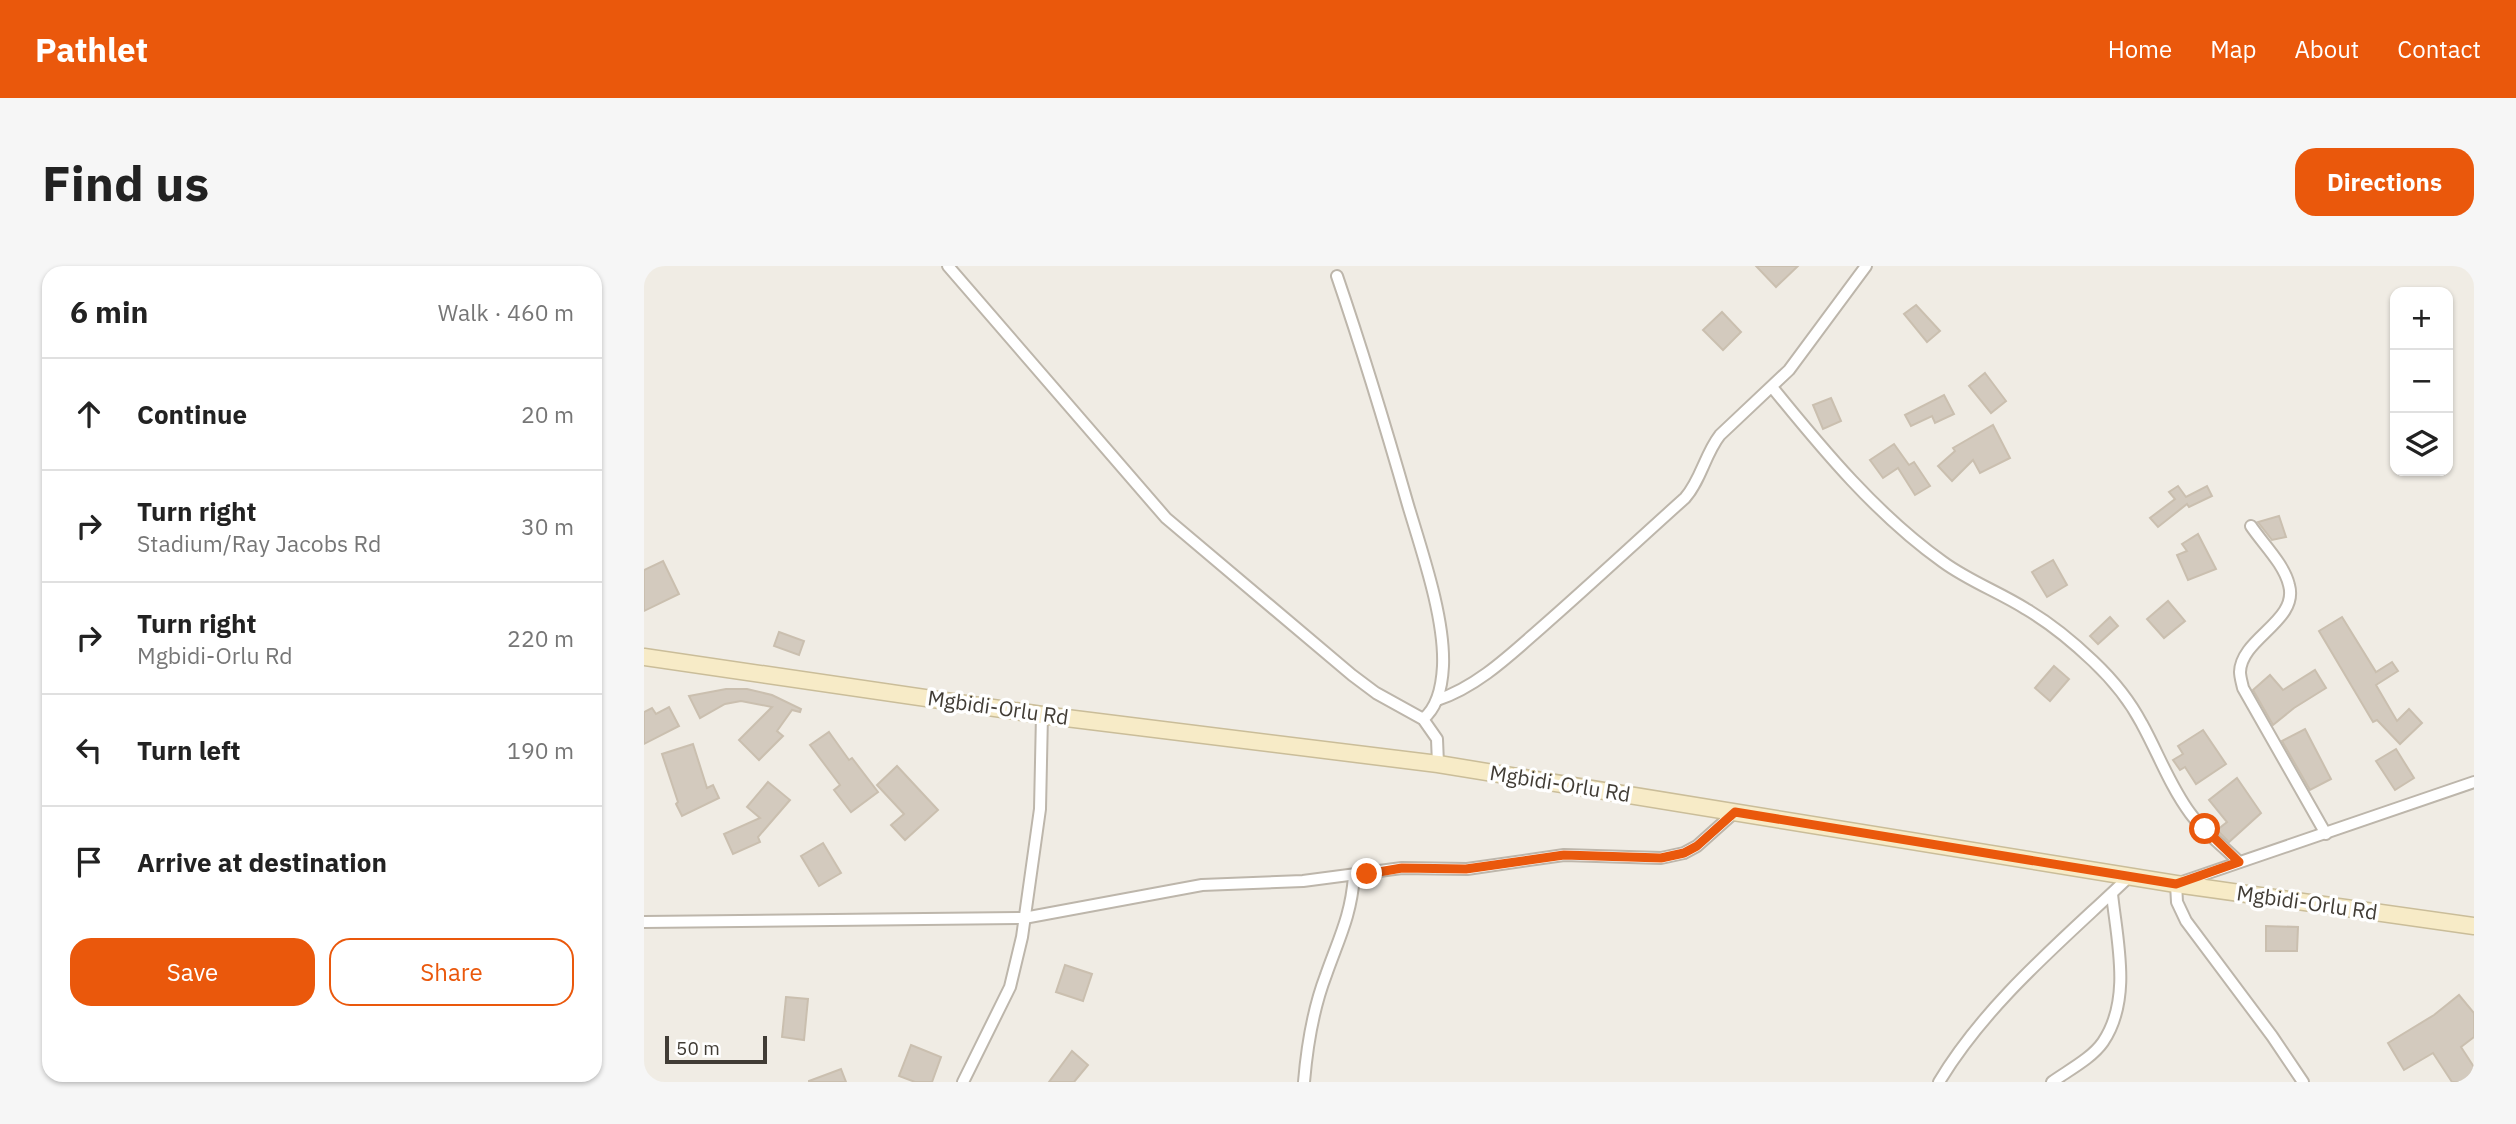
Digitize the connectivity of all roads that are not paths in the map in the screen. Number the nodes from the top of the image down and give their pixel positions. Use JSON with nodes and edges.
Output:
{"nodes":[{"id":1,"x":948,"y":266,"type":"edge"},
{"id":2,"x":1866,"y":266,"type":"edge"},
{"id":3,"x":1337,"y":276,"type":"dead end"},
{"id":4,"x":1772,"y":387,"type":"junction"},
{"id":5,"x":2250,"y":526,"type":"dead end"},
{"id":6,"x":645,"y":655,"type":"edge"},
{"id":7,"x":1437,"y":700,"type":"junction"},
{"id":8,"x":1042,"y":715,"type":"junction"},
{"id":9,"x":1423,"y":719,"type":"junction"},
{"id":10,"x":1438,"y":764,"type":"junction"},
{"id":11,"x":2474,"y":782,"type":"edge"},
{"id":12,"x":1735,"y":812,"type":"junction"},
{"id":13,"x":2326,"y":834,"type":"junction"},
{"id":14,"x":2239,"y":862,"type":"junction"},
{"id":15,"x":1353,"y":876,"type":"junction"},
{"id":16,"x":2130,"y":876,"type":"junction"},
{"id":17,"x":2176,"y":884,"type":"junction"},
{"id":18,"x":2112,"y":894,"type":"junction"},
{"id":19,"x":1024,"y":918,"type":"junction"},
{"id":20,"x":644,"y":922,"type":"edge"},
{"id":21,"x":2474,"y":926,"type":"edge"},
{"id":22,"x":963,"y":1082,"type":"edge"},
{"id":23,"x":1304,"y":1082,"type":"edge"},
{"id":24,"x":1939,"y":1082,"type":"edge"},
{"id":25,"x":2053,"y":1082,"type":"edge"},
{"id":26,"x":2302,"y":1082,"type":"edge"}],
"edges":[{"from":1,"to":9,"type":"street"},
{"from":2,"to":4,"type":"street"},
{"from":3,"to":7,"type":"street"},
{"from":4,"to":7,"type":"street"},
{"from":4,"to":14,"type":"street"},
{"from":5,"to":13,"type":"street"},
{"from":6,"to":8,"type":"main road","name":"Mgbidi-Orlu Rd"},
{"from":7,"to":9,"type":"street"},
{"from":8,"to":10,"type":"main road","name":"Mgbidi-Orlu Rd"},
{"from":8,"to":19,"type":"street"},
{"from":9,"to":10,"type":"street"},
{"from":10,"to":12,"type":"main road","name":"Mgbidi-Orlu Rd"},
{"from":11,"to":13,"type":"street"},
{"from":12,"to":15,"type":"street"},
{"from":12,"to":16,"type":"main road","name":"Mgbidi-Orlu Rd"},
{"from":13,"to":14,"type":"street"},
{"from":14,"to":17,"type":"street"},
{"from":15,"to":19,"type":"street"},
{"from":15,"to":23,"type":"street"},
{"from":16,"to":17,"type":"main road","name":"Mgbidi-Orlu Rd"},
{"from":16,"to":18,"type":"street"},
{"from":17,"to":21,"type":"main road","name":"Mgbidi-Orlu Rd"},
{"from":17,"to":26,"type":"street"},
{"from":18,"to":24,"type":"street"},
{"from":18,"to":25,"type":"street"},
{"from":19,"to":20,"type":"street"},
{"from":19,"to":22,"type":"street"}]}
